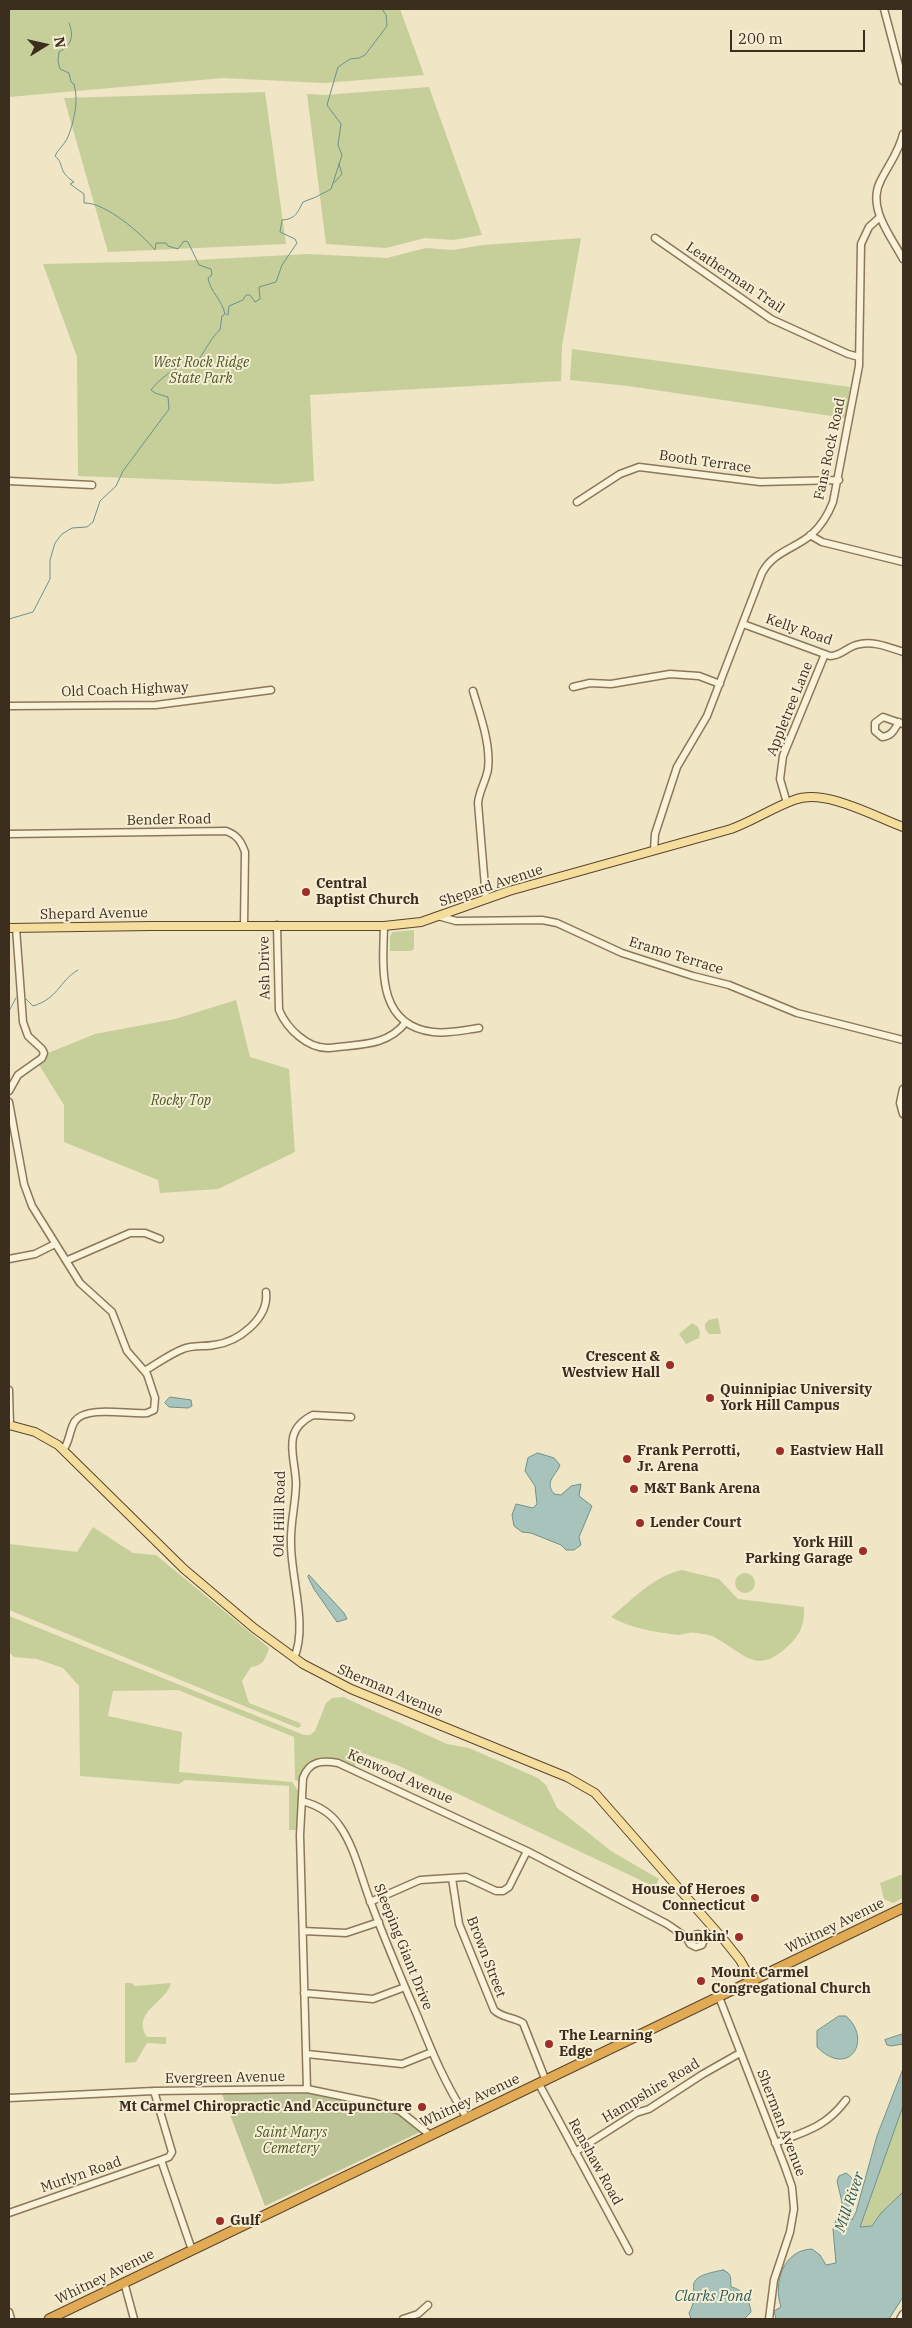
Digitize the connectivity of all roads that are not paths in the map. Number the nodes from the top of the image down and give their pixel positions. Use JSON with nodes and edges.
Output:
{"nodes":[{"id":1,"x":884,"y":9,"type":"edge"},
{"id":2,"x":903,"y":81,"type":"edge"},
{"id":3,"x":903,"y":134,"type":"edge"},
{"id":4,"x":901,"y":152,"type":"edge"},
{"id":5,"x":880,"y":216,"type":"junction"},
{"id":6,"x":655,"y":238,"type":"dead end"},
{"id":7,"x":903,"y":259,"type":"edge"},
{"id":8,"x":859,"y":357,"type":"junction"},
{"id":9,"x":839,"y":480,"type":"junction"},
{"id":10,"x":9,"y":481,"type":"edge"},
{"id":11,"x":92,"y":485,"type":"dead end"},
{"id":12,"x":577,"y":502,"type":"dead end"},
{"id":13,"x":810,"y":535,"type":"junction"},
{"id":14,"x":903,"y":562,"type":"edge"},
{"id":15,"x":743,"y":624,"type":"junction"},
{"id":16,"x":903,"y":652,"type":"edge"},
{"id":17,"x":825,"y":654,"type":"junction"},
{"id":18,"x":720,"y":684,"type":"junction"},
{"id":19,"x":573,"y":687,"type":"dead end"},
{"id":20,"x":271,"y":690,"type":"dead end"},
{"id":21,"x":473,"y":691,"type":"dead end"},
{"id":22,"x":9,"y":706,"type":"edge"},
{"id":23,"x":787,"y":803,"type":"junction"},
{"id":24,"x":903,"y":828,"type":"edge"},
{"id":25,"x":9,"y":834,"type":"edge"},
{"id":26,"x":654,"y":850,"type":"junction"},
{"id":27,"x":486,"y":899,"type":"junction"},
{"id":28,"x":438,"y":916,"type":"junction"},
{"id":29,"x":244,"y":925,"type":"junction"},
{"id":30,"x":277,"y":925,"type":"junction"},
{"id":31,"x":384,"y":926,"type":"junction"},
{"id":32,"x":12,"y":928,"type":"edge"},
{"id":33,"x":406,"y":1022,"type":"junction"},
{"id":34,"x":479,"y":1028,"type":"dead end"},
{"id":35,"x":903,"y":1040,"type":"edge"},
{"id":36,"x":903,"y":1089,"type":"edge"},
{"id":37,"x":9,"y":1091,"type":"edge"},
{"id":38,"x":9,"y":1102,"type":"edge"},
{"id":39,"x":903,"y":1114,"type":"edge"},
{"id":40,"x":160,"y":1239,"type":"dead end"},
{"id":41,"x":55,"y":1244,"type":"junction"},
{"id":42,"x":9,"y":1259,"type":"edge"},
{"id":43,"x":68,"y":1260,"type":"junction"},
{"id":44,"x":266,"y":1292,"type":"dead end"},
{"id":45,"x":146,"y":1370,"type":"junction"},
{"id":46,"x":9,"y":1390,"type":"edge"},
{"id":47,"x":351,"y":1417,"type":"dead end"},
{"id":48,"x":9,"y":1425,"type":"edge"},
{"id":49,"x":63,"y":1450,"type":"junction"},
{"id":50,"x":294,"y":1658,"type":"junction"},
{"id":51,"x":302,"y":1801,"type":"junction"},
{"id":52,"x":527,"y":1851,"type":"junction"},
{"id":53,"x":452,"y":1878,"type":"junction"},
{"id":54,"x":370,"y":1902,"type":"junction"},
{"id":55,"x":903,"y":1908,"type":"edge"},
{"id":56,"x":378,"y":1922,"type":"junction"},
{"id":57,"x":303,"y":1931,"type":"junction"},
{"id":58,"x":686,"y":1937,"type":"dead end"},
{"id":59,"x":752,"y":1981,"type":"junction"},
{"id":60,"x":405,"y":1987,"type":"junction"},
{"id":61,"x":304,"y":1993,"type":"junction"},
{"id":62,"x":719,"y":1997,"type":"junction"},
{"id":63,"x":432,"y":2052,"type":"junction"},
{"id":64,"x":740,"y":2053,"type":"junction"},
{"id":65,"x":308,"y":2054,"type":"junction"},
{"id":66,"x":543,"y":2082,"type":"junction"},
{"id":67,"x":307,"y":2089,"type":"junction"},
{"id":68,"x":154,"y":2091,"type":"junction"},
{"id":69,"x":9,"y":2098,"type":"edge"},
{"id":70,"x":846,"y":2100,"type":"dead end"},
{"id":71,"x":467,"y":2118,"type":"junction"},
{"id":72,"x":430,"y":2135,"type":"junction"},
{"id":73,"x":775,"y":2143,"type":"junction"},
{"id":74,"x":575,"y":2152,"type":"junction"},
{"id":75,"x":161,"y":2160,"type":"junction"},
{"id":76,"x":9,"y":2213,"type":"edge"},
{"id":77,"x":192,"y":2250,"type":"junction"},
{"id":78,"x":629,"y":2251,"type":"dead end"},
{"id":79,"x":124,"y":2282,"type":"junction"},
{"id":80,"x":428,"y":2305,"type":"dead end"},
{"id":81,"x":903,"y":2314,"type":"edge"},
{"id":82,"x":49,"y":2319,"type":"edge"},
{"id":83,"x":134,"y":2319,"type":"edge"},
{"id":84,"x":403,"y":2319,"type":"edge"},
{"id":85,"x":769,"y":2319,"type":"edge"},
{"id":86,"x":900,"y":2319,"type":"edge"}],
"edges":[{"from":1,"to":2,"type":"street"},
{"from":3,"to":4,"type":"street"},
{"from":4,"to":5,"type":"street"},
{"from":5,"to":7,"type":"street"},
{"from":5,"to":8,"type":"street","name":"Fans Rock Road"},
{"from":6,"to":8,"type":"street","name":"Leatherman Trail"},
{"from":8,"to":9,"type":"street","name":"Fans Rock Road"},
{"from":9,"to":12,"type":"street","name":"Booth Terrace"},
{"from":9,"to":13,"type":"street","name":"Fans Rock Road"},
{"from":10,"to":11,"type":"street"},
{"from":13,"to":14,"type":"street"},
{"from":13,"to":15,"type":"street","name":"Fans Rock Road"},
{"from":15,"to":17,"type":"street","name":"Kelly Road"},
{"from":15,"to":18,"type":"street","name":"Fans Rock Road"},
{"from":16,"to":17,"type":"street","name":"Kelly Road"},
{"from":17,"to":23,"type":"street","name":"Appletree Lane"},
{"from":18,"to":19,"type":"street"},
{"from":18,"to":26,"type":"street","name":"Fans Rock Road"},
{"from":20,"to":22,"type":"street","name":"Old Coach Highway"},
{"from":21,"to":27,"type":"street"},
{"from":23,"to":24,"type":"main road","name":"Shepard Avenue"},
{"from":23,"to":26,"type":"main road","name":"Shepard Avenue"},
{"from":25,"to":29,"type":"street","name":"Bender Road"},
{"from":26,"to":27,"type":"main road","name":"Shepard Avenue"},
{"from":27,"to":28,"type":"main road","name":"Shepard Avenue"},
{"from":28,"to":31,"type":"main road","name":"Shepard Avenue"},
{"from":28,"to":35,"type":"street","name":"Eramo Terrace"},
{"from":29,"to":30,"type":"main road","name":"Shepard Avenue"},
{"from":29,"to":32,"type":"main road","name":"Shepard Avenue"},
{"from":30,"to":31,"type":"main road","name":"Shepard Avenue"},
{"from":30,"to":33,"type":"street","name":"Ash Drive"},
{"from":31,"to":33,"type":"street"},
{"from":32,"to":37,"type":"street"},
{"from":33,"to":34,"type":"street"},
{"from":36,"to":39,"type":"street"},
{"from":38,"to":41,"type":"street"},
{"from":40,"to":43,"type":"street"},
{"from":41,"to":42,"type":"street"},
{"from":41,"to":43,"type":"street"},
{"from":43,"to":45,"type":"street"},
{"from":44,"to":45,"type":"street"},
{"from":45,"to":49,"type":"street"},
{"from":46,"to":48,"type":"street"},
{"from":47,"to":50,"type":"street","name":"Old Hill Road"},
{"from":48,"to":49,"type":"main road","name":"Sherman Avenue"},
{"from":49,"to":50,"type":"main road","name":"Sherman Avenue"},
{"from":50,"to":59,"type":"main road","name":"Sherman Avenue"},
{"from":51,"to":52,"type":"street","name":"Kenwood Avenue"},
{"from":51,"to":54,"type":"street","name":"Sleeping Giant Drive"},
{"from":51,"to":57,"type":"street","name":"Kenwood Avenue"},
{"from":52,"to":53,"type":"street"},
{"from":52,"to":58,"type":"street","name":"Kenwood Avenue"},
{"from":53,"to":54,"type":"street"},
{"from":53,"to":66,"type":"street","name":"Brown Street"},
{"from":54,"to":56,"type":"street","name":"Sleeping Giant Drive"},
{"from":55,"to":59,"type":"highway","name":"Whitney Avenue"},
{"from":56,"to":57,"type":"street"},
{"from":56,"to":60,"type":"street","name":"Sleeping Giant Drive"},
{"from":57,"to":61,"type":"street","name":"Kenwood Avenue"},
{"from":59,"to":62,"type":"highway","name":"Whitney Avenue"},
{"from":60,"to":61,"type":"street"},
{"from":60,"to":63,"type":"street","name":"Sleeping Giant Drive"},
{"from":61,"to":65,"type":"street","name":"Kenwood Avenue"},
{"from":62,"to":64,"type":"street","name":"Sherman Avenue"},
{"from":62,"to":66,"type":"highway","name":"Whitney Avenue"},
{"from":63,"to":65,"type":"street"},
{"from":63,"to":71,"type":"street","name":"Sleeping Giant Drive"},
{"from":64,"to":73,"type":"street","name":"Sherman Avenue"},
{"from":64,"to":74,"type":"street","name":"Hampshire Road"},
{"from":65,"to":67,"type":"street","name":"Kenwood Avenue"},
{"from":66,"to":71,"type":"highway","name":"Whitney Avenue"},
{"from":66,"to":74,"type":"street","name":"Renshaw Road"},
{"from":67,"to":68,"type":"street","name":"Evergreen Avenue"},
{"from":67,"to":72,"type":"street","name":"Evergreen Avenue"},
{"from":68,"to":69,"type":"street","name":"Evergreen Avenue"},
{"from":68,"to":75,"type":"street"},
{"from":70,"to":73,"type":"street"},
{"from":71,"to":72,"type":"highway","name":"Whitney Avenue"},
{"from":72,"to":77,"type":"highway","name":"Whitney Avenue"},
{"from":73,"to":85,"type":"street","name":"Sherman Avenue"},
{"from":74,"to":78,"type":"street","name":"Renshaw Road"},
{"from":75,"to":76,"type":"street","name":"Murlyn Road"},
{"from":75,"to":77,"type":"street"},
{"from":77,"to":79,"type":"highway","name":"Whitney Avenue"},
{"from":79,"to":82,"type":"highway","name":"Whitney Avenue"},
{"from":79,"to":83,"type":"street"},
{"from":80,"to":84,"type":"street"},
{"from":81,"to":86,"type":"street"}]}
